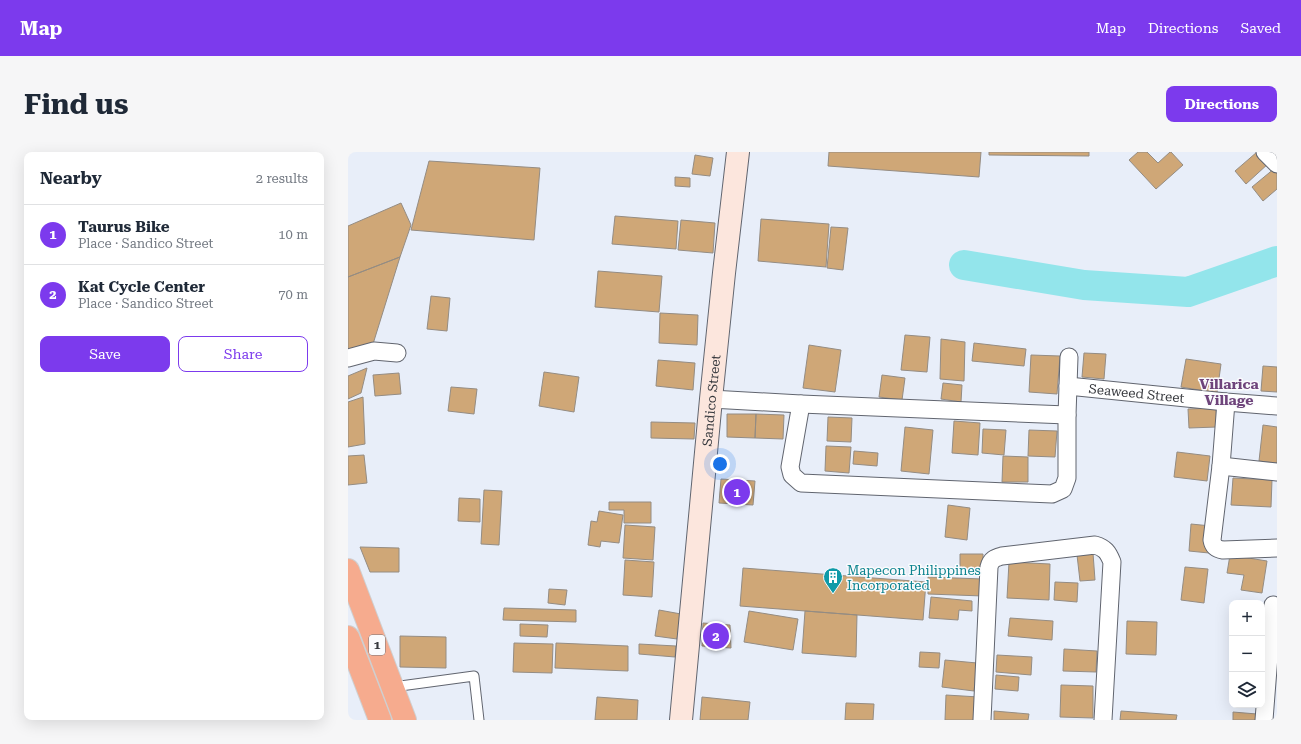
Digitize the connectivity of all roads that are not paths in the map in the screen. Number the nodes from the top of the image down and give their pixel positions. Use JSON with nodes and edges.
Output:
{"nodes":[{"id":1,"x":738,"y":152,"type":"edge"},
{"id":2,"x":1264,"y":152,"type":"edge"},
{"id":3,"x":1277,"y":164,"type":"edge"},
{"id":4,"x":397,"y":353,"type":"dead end"},
{"id":5,"x":1069,"y":357,"type":"dead end"},
{"id":6,"x":348,"y":358,"type":"edge"},
{"id":7,"x":1068,"y":386,"type":"junction"},
{"id":8,"x":711,"y":399,"type":"junction"},
{"id":9,"x":1226,"y":402,"type":"junction"},
{"id":10,"x":801,"y":404,"type":"junction"},
{"id":11,"x":1277,"y":406,"type":"edge"},
{"id":12,"x":1067,"y":415,"type":"junction"},
{"id":13,"x":1222,"y":466,"type":"junction"},
{"id":14,"x":1277,"y":472,"type":"edge"},
{"id":15,"x":1277,"y":548,"type":"edge"},
{"id":16,"x":348,"y":570,"type":"edge"},
{"id":17,"x":1274,"y":605,"type":"dead end"},
{"id":18,"x":1274,"y":628,"type":"edge"},
{"id":19,"x":348,"y":637,"type":"edge"},
{"id":20,"x":393,"y":687,"type":"junction"},
{"id":21,"x":380,"y":720,"type":"edge"},
{"id":22,"x":405,"y":720,"type":"edge"},
{"id":23,"x":478,"y":720,"type":"edge"},
{"id":24,"x":681,"y":720,"type":"edge"},
{"id":25,"x":982,"y":720,"type":"edge"},
{"id":26,"x":1103,"y":720,"type":"edge"},
{"id":27,"x":1264,"y":720,"type":"edge"}],
"edges":[{"from":1,"to":8,"type":"main road","name":"Sandico Street"},
{"from":2,"to":3,"type":"street"},
{"from":4,"to":6,"type":"street"},
{"from":5,"to":7,"type":"street"},
{"from":7,"to":9,"type":"street","name":"Seaweed Street"},
{"from":7,"to":12,"type":"street"},
{"from":8,"to":10,"type":"street"},
{"from":8,"to":24,"type":"main road","name":"Sandico Street"},
{"from":9,"to":11,"type":"street","name":"Seaweed Street"},
{"from":9,"to":13,"type":"street"},
{"from":10,"to":12,"type":"street"},
{"from":10,"to":12,"type":"street"},
{"from":13,"to":14,"type":"street"},
{"from":13,"to":15,"type":"street"},
{"from":16,"to":20,"type":"highway","number":"1"},
{"from":17,"to":18,"type":"street"},
{"from":18,"to":27,"type":"street"},
{"from":19,"to":21,"type":"highway","number":"1"},
{"from":20,"to":22,"type":"highway","number":"1"},
{"from":20,"to":23,"type":"lane"},
{"from":25,"to":26,"type":"street"}]}
